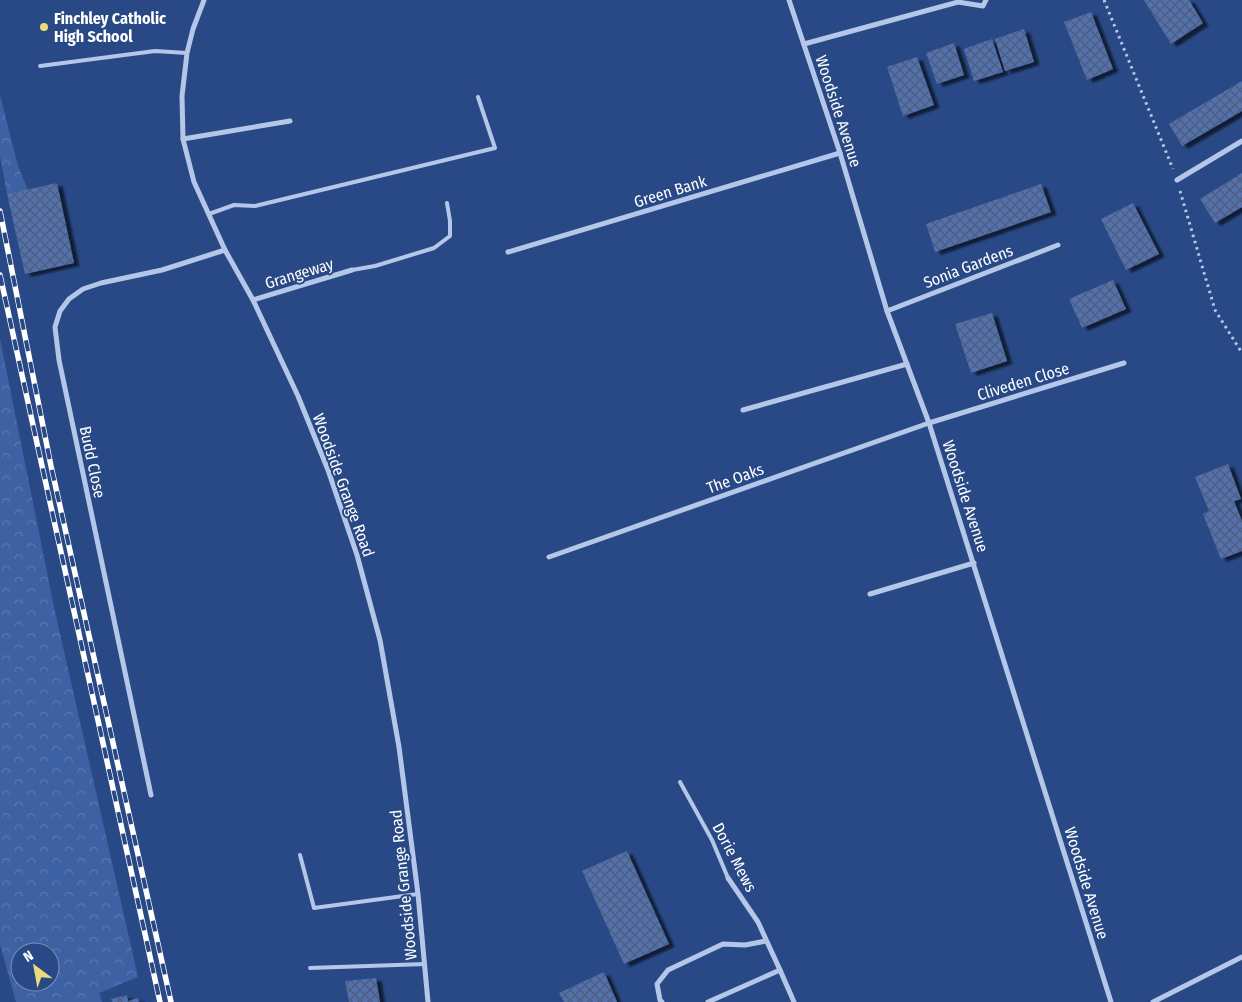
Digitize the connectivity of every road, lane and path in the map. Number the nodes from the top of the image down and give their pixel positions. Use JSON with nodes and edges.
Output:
{"nodes":[{"id":1,"x":204,"y":0,"type":"edge"},
{"id":2,"x":789,"y":0,"type":"edge"},
{"id":3,"x":986,"y":0,"type":"edge"},
{"id":4,"x":959,"y":1,"type":"edge"},
{"id":5,"x":804,"y":44,"type":"junction"},
{"id":6,"x":187,"y":53,"type":"junction"},
{"id":7,"x":40,"y":66,"type":"dead end"},
{"id":8,"x":478,"y":97,"type":"dead end"},
{"id":9,"x":290,"y":122,"type":"dead end"},
{"id":10,"x":183,"y":139,"type":"junction"},
{"id":11,"x":1242,"y":141,"type":"edge"},
{"id":12,"x":840,"y":153,"type":"junction"},
{"id":13,"x":1176,"y":180,"type":"dead end"},
{"id":14,"x":447,"y":203,"type":"dead end"},
{"id":15,"x":209,"y":214,"type":"junction"},
{"id":16,"x":1058,"y":245,"type":"dead end"},
{"id":17,"x":225,"y":250,"type":"junction"},
{"id":18,"x":508,"y":252,"type":"dead end"},
{"id":19,"x":352,"y":270,"type":"joint"},
{"id":20,"x":253,"y":300,"type":"junction"},
{"id":21,"x":887,"y":311,"type":"junction"},
{"id":22,"x":1124,"y":363,"type":"dead end"},
{"id":23,"x":907,"y":364,"type":"junction"},
{"id":24,"x":743,"y":410,"type":"dead end"},
{"id":25,"x":929,"y":423,"type":"junction"},
{"id":26,"x":549,"y":557,"type":"dead end"},
{"id":27,"x":974,"y":563,"type":"junction"},
{"id":28,"x":870,"y":594,"type":"dead end"},
{"id":29,"x":680,"y":782,"type":"dead end"},
{"id":30,"x":150,"y":795,"type":"dead end"},
{"id":31,"x":300,"y":855,"type":"dead end"},
{"id":32,"x":728,"y":878,"type":"joint"},
{"id":33,"x":418,"y":894,"type":"junction"},
{"id":34,"x":766,"y":941,"type":"junction"},
{"id":35,"x":1242,"y":958,"type":"edge"},
{"id":36,"x":425,"y":964,"type":"junction"},
{"id":37,"x":310,"y":968,"type":"dead end"},
{"id":38,"x":780,"y":970,"type":"junction"},
{"id":39,"x":428,"y":1002,"type":"edge"},
{"id":40,"x":662,"y":1002,"type":"edge"},
{"id":41,"x":708,"y":1002,"type":"edge"},
{"id":42,"x":794,"y":1002,"type":"edge"},
{"id":43,"x":1111,"y":1002,"type":"edge"},
{"id":44,"x":1153,"y":1002,"type":"edge"}],
"edges":[{"from":1,"to":6,"type":"street","name":"Woodside Grange Road"},
{"from":2,"to":5,"type":"street","name":"Woodside Avenue"},
{"from":3,"to":4,"type":"street"},
{"from":4,"to":5,"type":"street"},
{"from":5,"to":12,"type":"street","name":"Woodside Avenue"},
{"from":6,"to":7,"type":"lane"},
{"from":6,"to":10,"type":"street","name":"Woodside Grange Road"},
{"from":8,"to":15,"type":"lane"},
{"from":9,"to":10,"type":"street"},
{"from":10,"to":15,"type":"street","name":"Woodside Grange Road"},
{"from":11,"to":13,"type":"street"},
{"from":12,"to":18,"type":"street","name":"Green Bank"},
{"from":12,"to":21,"type":"street","name":"Woodside Avenue"},
{"from":14,"to":19,"type":"lane"},
{"from":15,"to":17,"type":"street","name":"Woodside Grange Road"},
{"from":16,"to":21,"type":"street","name":"Sonia Gardens"},
{"from":17,"to":20,"type":"street","name":"Woodside Grange Road"},
{"from":17,"to":30,"type":"street","name":"Budd Close"},
{"from":19,"to":20,"type":"street","name":"Grangeway"},
{"from":20,"to":33,"type":"street","name":"Woodside Grange Road"},
{"from":21,"to":23,"type":"street","name":"Woodside Avenue"},
{"from":22,"to":25,"type":"street","name":"Cliveden Close"},
{"from":23,"to":24,"type":"street"},
{"from":23,"to":25,"type":"street","name":"Woodside Avenue"},
{"from":25,"to":26,"type":"street","name":"The Oaks"},
{"from":25,"to":27,"type":"street","name":"Woodside Avenue"},
{"from":27,"to":28,"type":"street"},
{"from":27,"to":43,"type":"street","name":"Woodside Avenue"},
{"from":29,"to":32,"type":"lane","name":"Dorie Mews"},
{"from":31,"to":33,"type":"lane"},
{"from":32,"to":34,"type":"street","name":"Dorie Mews"},
{"from":33,"to":36,"type":"street","name":"Woodside Grange Road"},
{"from":34,"to":38,"type":"street","name":"Dorie Mews"},
{"from":34,"to":40,"type":"street"},
{"from":35,"to":44,"type":"street"},
{"from":36,"to":37,"type":"lane"},
{"from":36,"to":39,"type":"street","name":"Woodside Grange Road"},
{"from":38,"to":41,"type":"street"},
{"from":38,"to":42,"type":"street","name":"Dorie Mews"}]}
